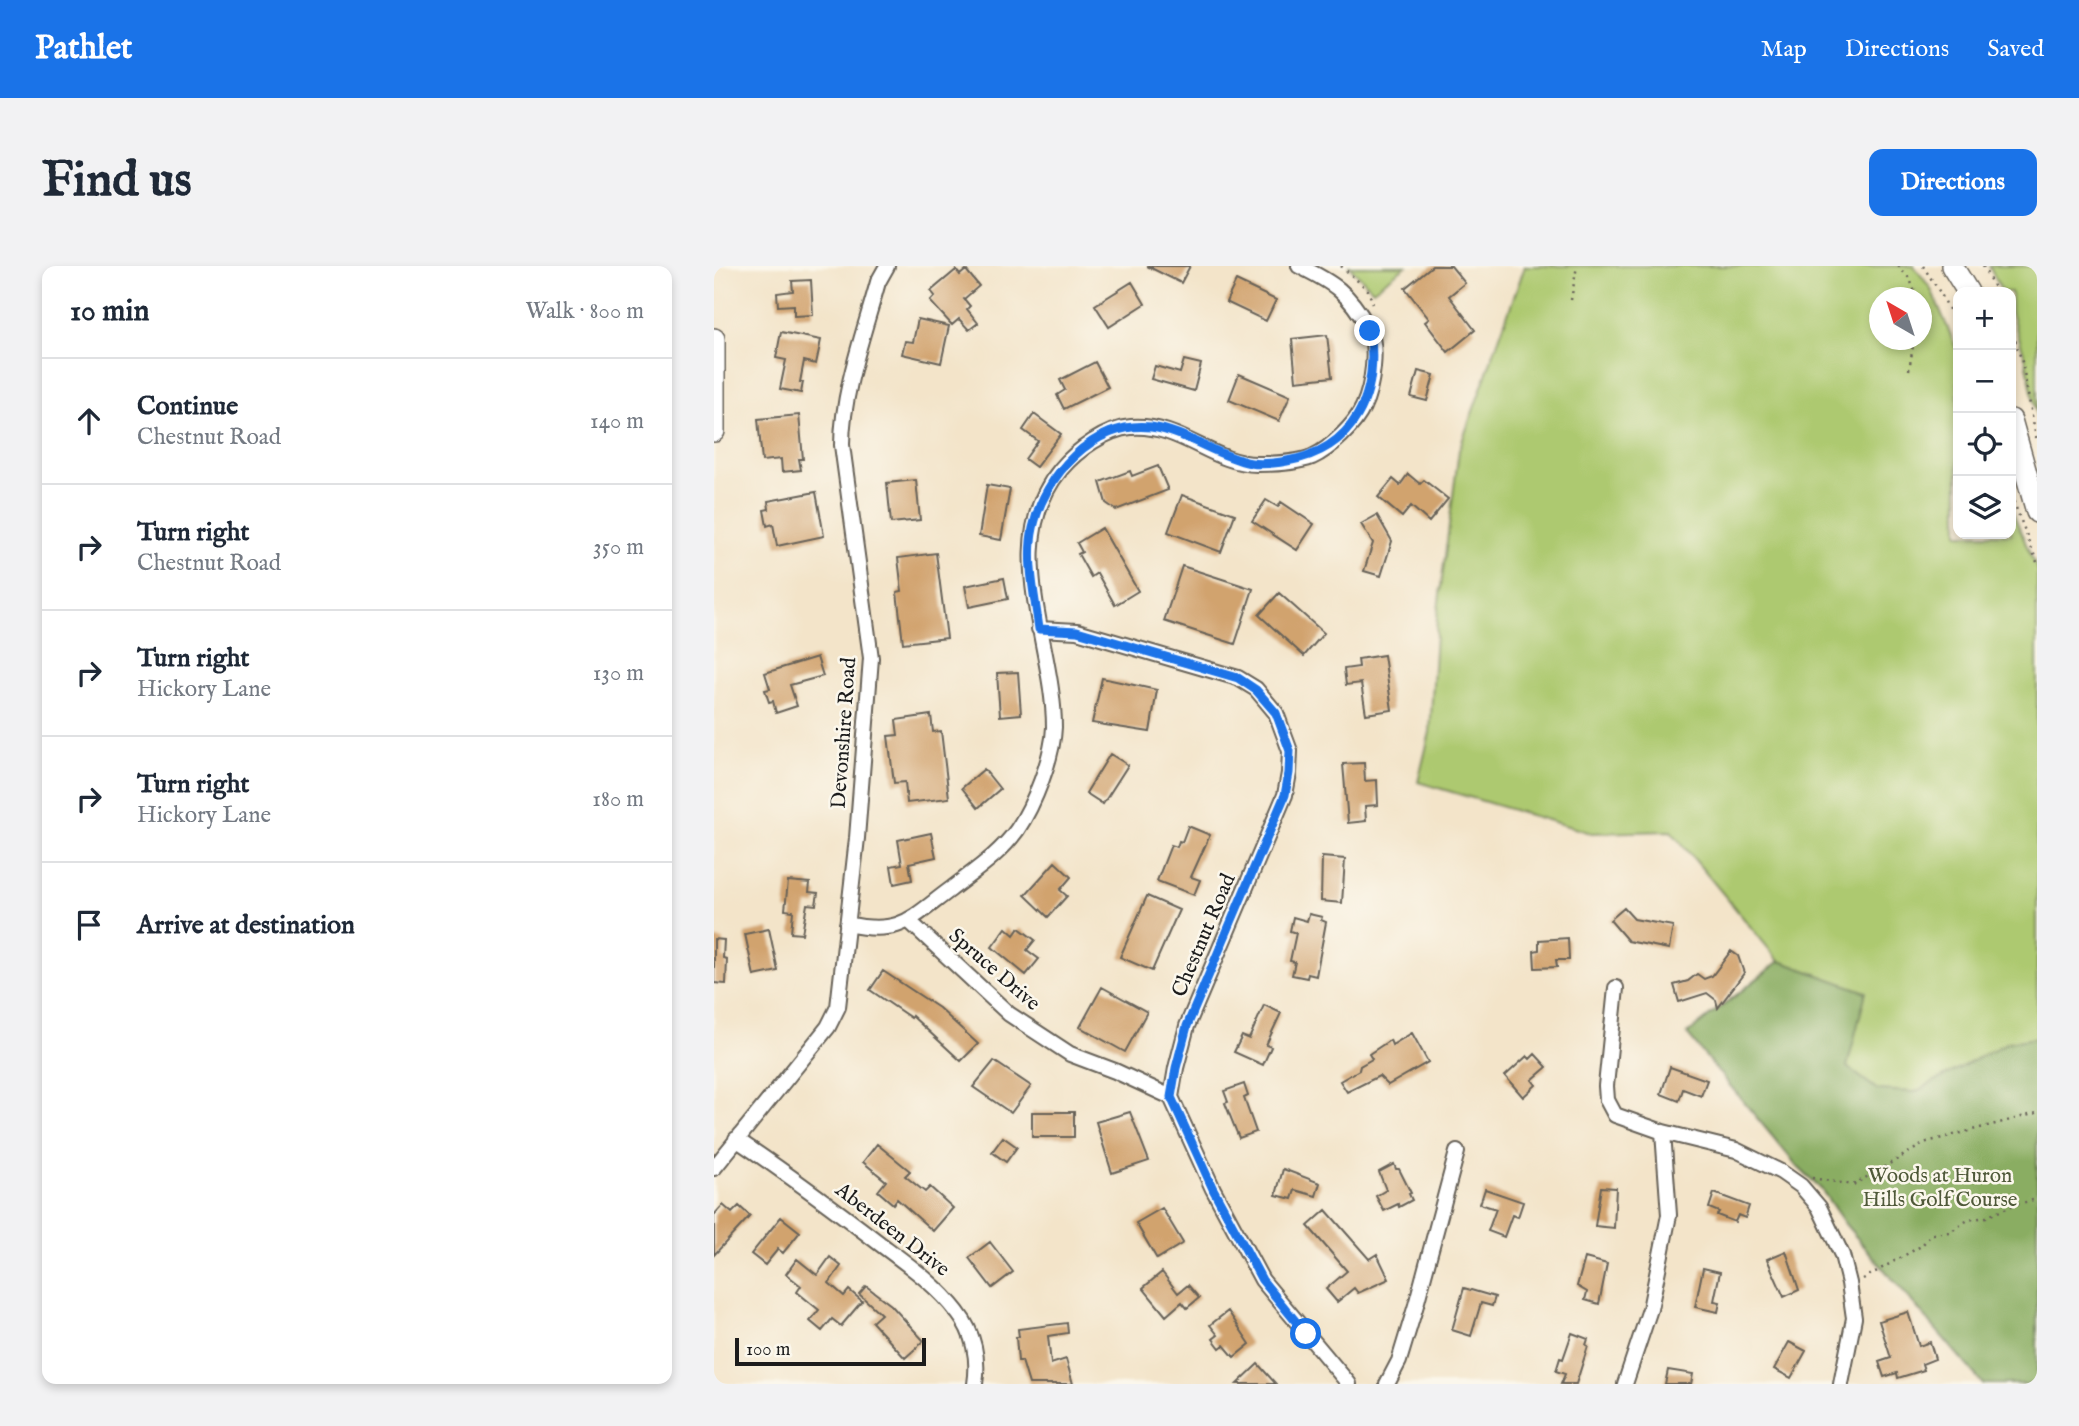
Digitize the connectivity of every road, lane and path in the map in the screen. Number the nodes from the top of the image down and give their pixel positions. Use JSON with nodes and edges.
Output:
{"nodes":[{"id":1,"x":887,"y":266,"type":"edge"},
{"id":2,"x":1299,"y":266,"type":"edge"},
{"id":3,"x":1341,"y":266,"type":"edge"},
{"id":4,"x":1577,"y":266,"type":"edge"},
{"id":5,"x":1898,"y":266,"type":"edge"},
{"id":6,"x":1923,"y":266,"type":"edge"},
{"id":7,"x":1952,"y":266,"type":"edge"},
{"id":8,"x":1983,"y":266,"type":"edge"},
{"id":9,"x":1913,"y":287,"type":"edge"},
{"id":10,"x":1965,"y":287,"type":"edge"},
{"id":11,"x":1994,"y":287,"type":"edge"},
{"id":12,"x":1571,"y":300,"type":"dead end"},
{"id":13,"x":1374,"y":307,"type":"dead end"},
{"id":14,"x":1953,"y":317,"type":"edge"},
{"id":15,"x":714,"y":339,"type":"edge"},
{"id":16,"x":2016,"y":343,"type":"edge"},
{"id":17,"x":1912,"y":350,"type":"edge"},
{"id":18,"x":1909,"y":370,"type":"dead end"},
{"id":19,"x":714,"y":430,"type":"edge"},
{"id":20,"x":2016,"y":438,"type":"edge"},
{"id":21,"x":2037,"y":442,"type":"edge"},
{"id":22,"x":2016,"y":508,"type":"edge"},
{"id":23,"x":2037,"y":512,"type":"edge"},
{"id":24,"x":2037,"y":562,"type":"edge"},
{"id":25,"x":1039,"y":629,"type":"junction"},
{"id":26,"x":908,"y":920,"type":"junction"},
{"id":27,"x":847,"y":925,"type":"junction"},
{"id":28,"x":1616,"y":988,"type":"dead end"},
{"id":29,"x":1171,"y":1097,"type":"junction"},
{"id":30,"x":2037,"y":1112,"type":"edge"},
{"id":31,"x":1663,"y":1132,"type":"junction"},
{"id":32,"x":736,"y":1139,"type":"junction"},
{"id":33,"x":1457,"y":1152,"type":"dead end"},
{"id":34,"x":714,"y":1168,"type":"edge"},
{"id":35,"x":1781,"y":1172,"type":"junction"},
{"id":36,"x":2037,"y":1199,"type":"edge"},
{"id":37,"x":1849,"y":1283,"type":"junction"},
{"id":38,"x":975,"y":1384,"type":"edge"},
{"id":39,"x":1349,"y":1384,"type":"edge"},
{"id":40,"x":1387,"y":1384,"type":"edge"},
{"id":41,"x":1625,"y":1384,"type":"edge"},
{"id":42,"x":1841,"y":1384,"type":"edge"}],
"edges":[{"from":1,"to":27,"type":"street","name":"Devonshire Road"},
{"from":2,"to":25,"type":"street"},
{"from":3,"to":13,"type":"path"},
{"from":4,"to":12,"type":"path"},
{"from":5,"to":9,"type":"path"},
{"from":6,"to":14,"type":"path"},
{"from":7,"to":10,"type":"main road"},
{"from":8,"to":11,"type":"path"},
{"from":15,"to":19,"type":"main road"},
{"from":16,"to":21,"type":"path"},
{"from":17,"to":18,"type":"path"},
{"from":20,"to":23,"type":"main road"},
{"from":22,"to":24,"type":"path"},
{"from":25,"to":26,"type":"street"},
{"from":25,"to":29,"type":"street","name":"Chestnut Road"},
{"from":26,"to":27,"type":"street"},
{"from":26,"to":29,"type":"street","name":"Spruce Drive"},
{"from":27,"to":32,"type":"street","name":"Devonshire Road"},
{"from":28,"to":31,"type":"street"},
{"from":29,"to":39,"type":"street"},
{"from":30,"to":35,"type":"path"},
{"from":31,"to":35,"type":"street"},
{"from":31,"to":41,"type":"street"},
{"from":32,"to":34,"type":"street","name":"Devonshire Road"},
{"from":32,"to":38,"type":"street","name":"Aberdeen Drive"},
{"from":33,"to":40,"type":"street"},
{"from":35,"to":37,"type":"street"},
{"from":36,"to":37,"type":"path"},
{"from":37,"to":42,"type":"street"}]}
